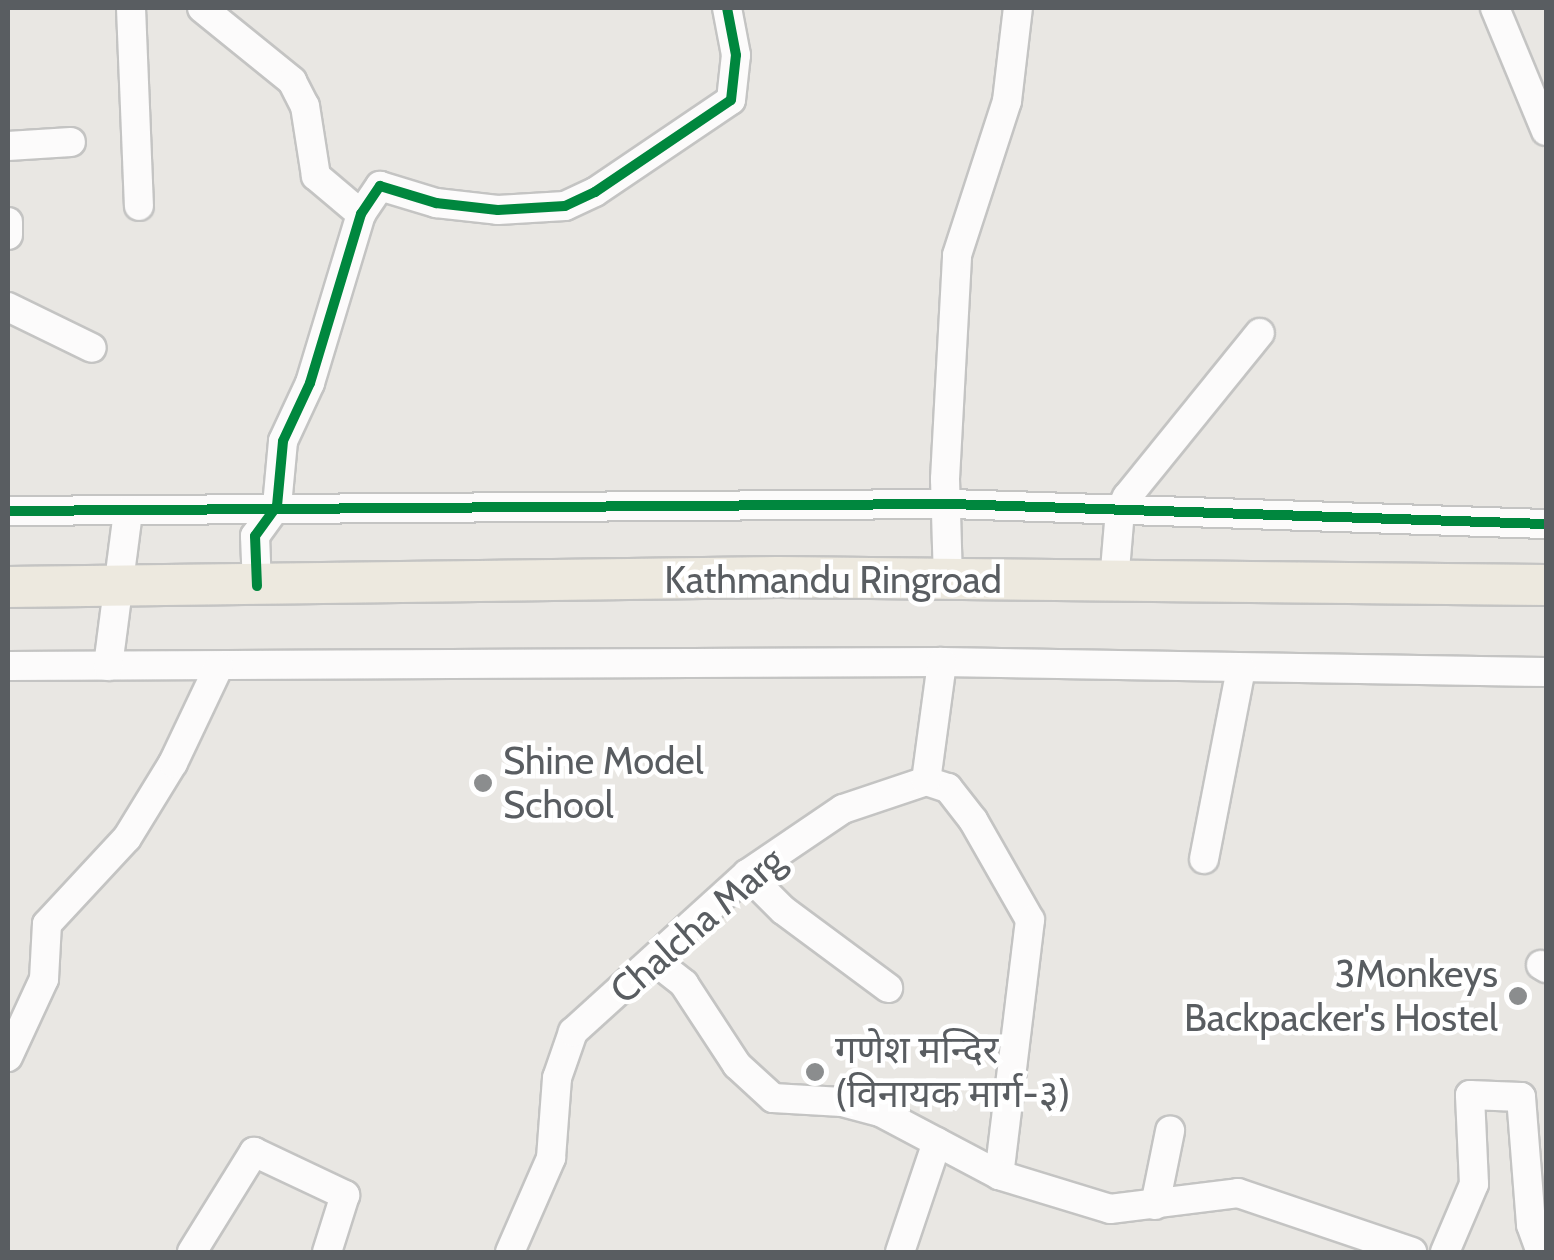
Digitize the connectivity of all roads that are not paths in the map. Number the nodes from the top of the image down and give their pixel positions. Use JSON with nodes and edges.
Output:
{"nodes":[{"id":1,"x":131,"y":8,"type":"edge"},
{"id":2,"x":202,"y":8,"type":"edge"},
{"id":3,"x":728,"y":8,"type":"edge"},
{"id":4,"x":1018,"y":8,"type":"edge"},
{"id":5,"x":1495,"y":8,"type":"edge"},
{"id":6,"x":1546,"y":132,"type":"edge"},
{"id":7,"x":72,"y":142,"type":"dead end"},
{"id":8,"x":8,"y":146,"type":"edge"},
{"id":9,"x":140,"y":206,"type":"dead end"},
{"id":10,"x":361,"y":214,"type":"junction"},
{"id":11,"x":8,"y":222,"type":"edge"},
{"id":12,"x":8,"y":236,"type":"edge"},
{"id":13,"x":8,"y":306,"type":"edge"},
{"id":14,"x":1260,"y":334,"type":"dead end"},
{"id":15,"x":92,"y":348,"type":"dead end"},
{"id":16,"x":951,"y":504,"type":"junction"},
{"id":17,"x":277,"y":506,"type":"junction"},
{"id":18,"x":1120,"y":510,"type":"junction"},
{"id":19,"x":8,"y":511,"type":"edge"},
{"id":20,"x":128,"y":511,"type":"junction"},
{"id":21,"x":1546,"y":524,"type":"edge"},
{"id":22,"x":948,"y":580,"type":"junction"},
{"id":23,"x":1114,"y":582,"type":"junction"},
{"id":24,"x":120,"y":584,"type":"junction"},
{"id":25,"x":1546,"y":585,"type":"edge"},
{"id":26,"x":257,"y":586,"type":"junction"},
{"id":27,"x":8,"y":587,"type":"edge"},
{"id":28,"x":942,"y":662,"type":"junction"},
{"id":29,"x":8,"y":666,"type":"edge"},
{"id":30,"x":108,"y":666,"type":"junction"},
{"id":31,"x":219,"y":666,"type":"junction"},
{"id":32,"x":1241,"y":669,"type":"junction"},
{"id":33,"x":1546,"y":672,"type":"edge"},
{"id":34,"x":926,"y":781,"type":"junction"},
{"id":35,"x":1204,"y":859,"type":"dead end"},
{"id":36,"x":747,"y":874,"type":"junction"},
{"id":37,"x":655,"y":961,"type":"junction"},
{"id":38,"x":888,"y":988,"type":"dead end"},
{"id":39,"x":8,"y":1056,"type":"edge"},
{"id":40,"x":1170,"y":1131,"type":"dead end"},
{"id":41,"x":937,"y":1142,"type":"junction"},
{"id":42,"x":999,"y":1175,"type":"junction"},
{"id":43,"x":1154,"y":1205,"type":"junction"},
{"id":44,"x":192,"y":1252,"type":"edge"},
{"id":45,"x":328,"y":1252,"type":"edge"},
{"id":46,"x":510,"y":1252,"type":"edge"},
{"id":47,"x":900,"y":1252,"type":"edge"},
{"id":48,"x":1412,"y":1252,"type":"edge"},
{"id":49,"x":1445,"y":1252,"type":"edge"},
{"id":50,"x":1541,"y":1252,"type":"edge"}],
"edges":[{"from":1,"to":9,"type":"street"},
{"from":2,"to":10,"type":"street"},
{"from":3,"to":10,"type":"street"},
{"from":4,"to":16,"type":"street"},
{"from":5,"to":6,"type":"street"},
{"from":7,"to":8,"type":"street"},
{"from":10,"to":17,"type":"street"},
{"from":11,"to":12,"type":"street"},
{"from":13,"to":15,"type":"street"},
{"from":14,"to":18,"type":"street"},
{"from":16,"to":17,"type":"street"},
{"from":16,"to":18,"type":"street"},
{"from":16,"to":22,"type":"street"},
{"from":17,"to":20,"type":"street"},
{"from":17,"to":26,"type":"street"},
{"from":18,"to":21,"type":"street"},
{"from":18,"to":23,"type":"street"},
{"from":19,"to":20,"type":"street"},
{"from":20,"to":24,"type":"street"},
{"from":22,"to":23,"type":"highway","name":"Kathmandu Ringroad"},
{"from":22,"to":26,"type":"highway","name":"Kathmandu Ringroad"},
{"from":23,"to":25,"type":"highway","name":"Kathmandu Ringroad"},
{"from":24,"to":26,"type":"highway","name":"Kathmandu Ringroad"},
{"from":24,"to":27,"type":"highway","name":"Kathmandu Ringroad"},
{"from":24,"to":30,"type":"street"},
{"from":28,"to":31,"type":"street"},
{"from":28,"to":32,"type":"street"},
{"from":28,"to":34,"type":"street"},
{"from":29,"to":30,"type":"street"},
{"from":30,"to":31,"type":"street"},
{"from":31,"to":39,"type":"street"},
{"from":32,"to":33,"type":"street"},
{"from":32,"to":35,"type":"street"},
{"from":34,"to":36,"type":"street","name":"Chalcha Marg"},
{"from":34,"to":42,"type":"street"},
{"from":36,"to":37,"type":"street","name":"Chalcha Marg"},
{"from":36,"to":38,"type":"street"},
{"from":37,"to":41,"type":"street"},
{"from":37,"to":46,"type":"street","name":"Chalcha Marg"},
{"from":40,"to":43,"type":"street"},
{"from":41,"to":42,"type":"street"},
{"from":41,"to":47,"type":"street"},
{"from":42,"to":43,"type":"street"},
{"from":43,"to":48,"type":"street"},
{"from":44,"to":45,"type":"street"},
{"from":49,"to":50,"type":"street"}]}
